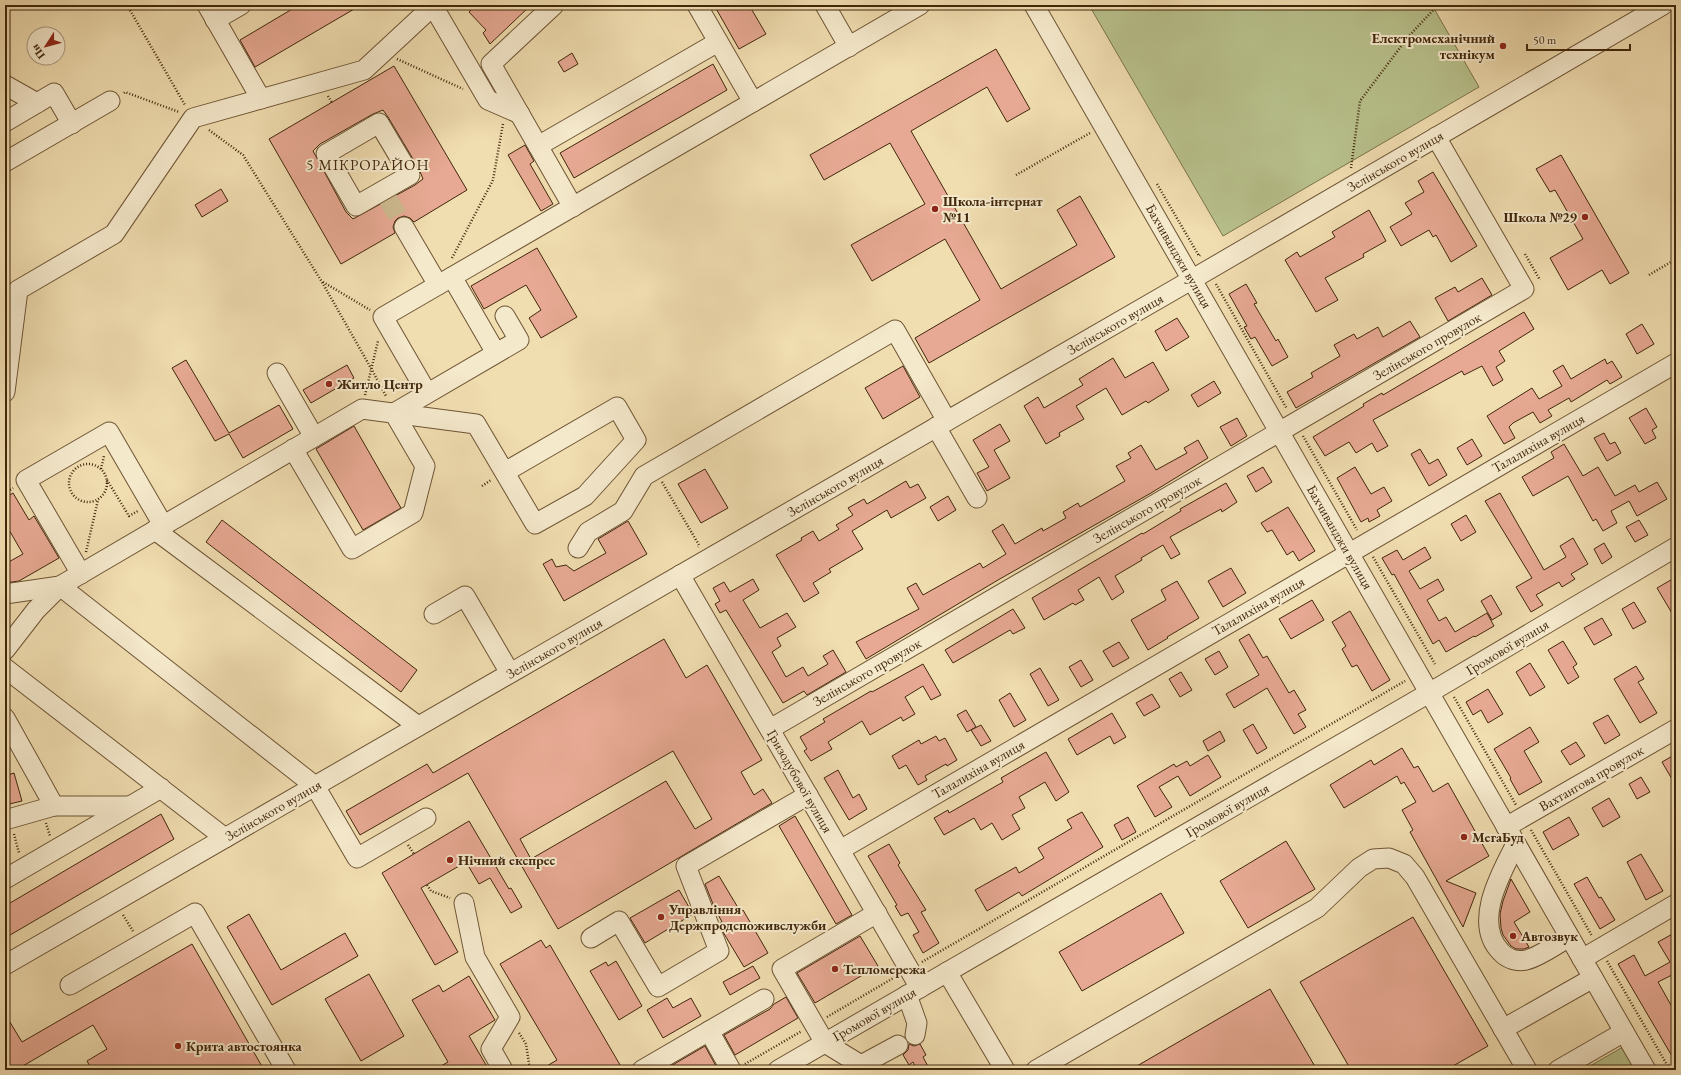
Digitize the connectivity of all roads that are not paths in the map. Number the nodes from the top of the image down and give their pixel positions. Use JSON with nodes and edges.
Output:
{"nodes":[{"id":1,"x":241,"y":5,"type":"edge"},
{"id":2,"x":434,"y":5,"type":"edge"},
{"id":3,"x":554,"y":5,"type":"edge"},
{"id":4,"x":697,"y":5,"type":"edge"},
{"id":5,"x":824,"y":5,"type":"edge"},
{"id":6,"x":920,"y":5,"type":"edge"},
{"id":7,"x":1034,"y":5,"type":"edge"},
{"id":8,"x":1663,"y":5,"type":"edge"},
{"id":9,"x":211,"y":12,"type":"edge"},
{"id":10,"x":718,"y":42,"type":"junction"},
{"id":11,"x":848,"y":47,"type":"junction"},
{"id":12,"x":5,"y":85,"type":"edge"},
{"id":13,"x":118,"y":97,"type":"road end"},
{"id":14,"x":261,"y":99,"type":"junction"},
{"id":15,"x":753,"y":102,"type":"junction"},
{"id":16,"x":37,"y":103,"type":"junction"},
{"id":17,"x":513,"y":111,"type":"junction"},
{"id":18,"x":5,"y":122,"type":"edge"},
{"id":19,"x":72,"y":124,"type":"junction"},
{"id":20,"x":1436,"y":137,"type":"junction"},
{"id":21,"x":538,"y":146,"type":"junction"},
{"id":22,"x":5,"y":162,"type":"edge"},
{"id":23,"x":385,"y":195,"type":"joint"},
{"id":24,"x":573,"y":207,"type":"junction"},
{"id":25,"x":404,"y":227,"type":"tunnel mouth"},
{"id":26,"x":1192,"y":279,"type":"junction"},
{"id":27,"x":445,"y":281,"type":"junction"},
{"id":28,"x":505,"y":316,"type":"dead end"},
{"id":29,"x":496,"y":353,"type":"junction"},
{"id":30,"x":1676,"y":363,"type":"edge"},
{"id":31,"x":277,"y":373,"type":"dead end"},
{"id":32,"x":5,"y":392,"type":"edge"},
{"id":33,"x":427,"y":393,"type":"junction"},
{"id":34,"x":394,"y":413,"type":"junction"},
{"id":35,"x":941,"y":424,"type":"junction"},
{"id":36,"x":1288,"y":427,"type":"junction"},
{"id":37,"x":314,"y":437,"type":"junction"},
{"id":38,"x":293,"y":449,"type":"junction"},
{"id":39,"x":499,"y":475,"type":"junction"},
{"id":40,"x":976,"y":498,"type":"dead end"},
{"id":41,"x":159,"y":528,"type":"junction"},
{"id":42,"x":578,"y":548,"type":"dead end"},
{"id":43,"x":1357,"y":548,"type":"junction"},
{"id":44,"x":1676,"y":548,"type":"edge"},
{"id":45,"x":81,"y":574,"type":"junction"},
{"id":46,"x":680,"y":575,"type":"junction"},
{"id":47,"x":60,"y":586,"type":"junction"},
{"id":48,"x":5,"y":594,"type":"edge"},
{"id":49,"x":434,"y":614,"type":"dead end"},
{"id":50,"x":5,"y":650,"type":"edge"},
{"id":51,"x":5,"y":668,"type":"edge"},
{"id":52,"x":510,"y":673,"type":"junction"},
{"id":53,"x":1429,"y":693,"type":"junction"},
{"id":54,"x":5,"y":718,"type":"edge"},
{"id":55,"x":418,"y":726,"type":"junction"},
{"id":56,"x":770,"y":729,"type":"junction"},
{"id":57,"x":1676,"y":729,"type":"edge"},
{"id":58,"x":315,"y":786,"type":"junction"},
{"id":59,"x":161,"y":788,"type":"junction"},
{"id":60,"x":808,"y":795,"type":"junction"},
{"id":61,"x":129,"y":806,"type":"junction"},
{"id":62,"x":48,"y":808,"type":"junction"},
{"id":63,"x":426,"y":818,"type":"dead end"},
{"id":64,"x":7,"y":819,"type":"edge"},
{"id":65,"x":1506,"y":827,"type":"junction"},
{"id":66,"x":225,"y":838,"type":"junction"},
{"id":67,"x":1516,"y":844,"type":"junction"},
{"id":68,"x":840,"y":850,"type":"junction"},
{"id":69,"x":5,"y":879,"type":"edge"},
{"id":70,"x":464,"y":903,"type":"road end"},
{"id":71,"x":1676,"y":904,"type":"edge"},
{"id":72,"x":877,"y":913,"type":"junction"},
{"id":73,"x":1569,"y":936,"type":"junction"},
{"id":74,"x":591,"y":938,"type":"dead end"},
{"id":75,"x":1582,"y":959,"type":"junction"},
{"id":76,"x":5,"y":965,"type":"edge"},
{"id":77,"x":947,"y":972,"type":"junction"},
{"id":78,"x":1593,"y":978,"type":"junction"},
{"id":79,"x":70,"y":985,"type":"dead end"},
{"id":80,"x":914,"y":991,"type":"junction"},
{"id":81,"x":764,"y":999,"type":"dead end"},
{"id":82,"x":1509,"y":1026,"type":"junction"},
{"id":83,"x":709,"y":1031,"type":"junction"},
{"id":84,"x":1624,"y":1032,"type":"junction"},
{"id":85,"x":915,"y":1035,"type":"dead end"},
{"id":86,"x":825,"y":1043,"type":"junction"},
{"id":87,"x":898,"y":1045,"type":"dead end"},
{"id":88,"x":736,"y":1068,"type":"edge"},
{"id":89,"x":286,"y":1070,"type":"edge"},
{"id":90,"x":503,"y":1070,"type":"edge"},
{"id":91,"x":642,"y":1070,"type":"edge"},
{"id":92,"x":778,"y":1070,"type":"edge"},
{"id":93,"x":1005,"y":1070,"type":"edge"},
{"id":94,"x":1036,"y":1070,"type":"edge"},
{"id":95,"x":1527,"y":1070,"type":"edge"},
{"id":96,"x":1558,"y":1070,"type":"edge"},
{"id":97,"x":1646,"y":1070,"type":"edge"}],
"edges":[{"from":1,"to":9,"type":"street"},
{"from":2,"to":14,"type":"street"},
{"from":2,"to":17,"type":"street"},
{"from":3,"to":17,"type":"street"},
{"from":4,"to":10,"type":"street"},
{"from":5,"to":11,"type":"street"},
{"from":6,"to":11,"type":"street"},
{"from":7,"to":26,"type":"street","name":"Бахчиванджи вулиця"},
{"from":8,"to":20,"type":"street","name":"Зелінського вулиця"},
{"from":9,"to":14,"type":"street"},
{"from":10,"to":15,"type":"street"},
{"from":10,"to":21,"type":"street"},
{"from":11,"to":15,"type":"street"},
{"from":12,"to":16,"type":"street"},
{"from":13,"to":19,"type":"street"},
{"from":14,"to":32,"type":"street"},
{"from":15,"to":24,"type":"street"},
{"from":16,"to":18,"type":"street"},
{"from":16,"to":19,"type":"street"},
{"from":17,"to":21,"type":"street"},
{"from":19,"to":22,"type":"street"},
{"from":20,"to":26,"type":"street","name":"Зелінського вулиця"},
{"from":20,"to":36,"type":"street","name":"Зелінського провулок"},
{"from":21,"to":24,"type":"street"},
{"from":23,"to":23,"type":"street"},
{"from":24,"to":27,"type":"street"},
{"from":25,"to":27,"type":"street"},
{"from":26,"to":35,"type":"street","name":"Зелінського вулиця"},
{"from":26,"to":36,"type":"street","name":"Бахчиванджи вулиця"},
{"from":27,"to":29,"type":"street"},
{"from":27,"to":33,"type":"street"},
{"from":28,"to":29,"type":"street"},
{"from":29,"to":33,"type":"street"},
{"from":30,"to":43,"type":"street","name":"Талалихіна вулиця"},
{"from":31,"to":37,"type":"street"},
{"from":33,"to":34,"type":"street"},
{"from":34,"to":37,"type":"street"},
{"from":34,"to":38,"type":"street"},
{"from":34,"to":39,"type":"street"},
{"from":35,"to":40,"type":"street"},
{"from":35,"to":42,"type":"street"},
{"from":35,"to":46,"type":"street","name":"Зелінського вулиця"},
{"from":36,"to":43,"type":"street","name":"Бахчиванджи вулиця"},
{"from":36,"to":56,"type":"street","name":"Зелінського провулок"},
{"from":37,"to":38,"type":"street"},
{"from":38,"to":41,"type":"street"},
{"from":39,"to":39,"type":"street"},
{"from":41,"to":45,"type":"street"},
{"from":41,"to":45,"type":"street"},
{"from":41,"to":55,"type":"street"},
{"from":43,"to":53,"type":"street","name":"Бахчиванджи вулиця"},
{"from":43,"to":68,"type":"street","name":"Талалихіна вулиця"},
{"from":44,"to":53,"type":"street","name":"Громової вулиця"},
{"from":45,"to":47,"type":"street"},
{"from":46,"to":52,"type":"street","name":"Зелінського вулиця"},
{"from":46,"to":56,"type":"street","name":"Гризодубової вулиця"},
{"from":47,"to":48,"type":"street"},
{"from":47,"to":50,"type":"street"},
{"from":47,"to":58,"type":"street"},
{"from":49,"to":52,"type":"street"},
{"from":51,"to":59,"type":"street"},
{"from":52,"to":55,"type":"street","name":"Зелінського вулиця"},
{"from":53,"to":65,"type":"street","name":"Бахчиванджи вулиця"},
{"from":53,"to":77,"type":"street","name":"Громової вулиця"},
{"from":54,"to":62,"type":"street"},
{"from":55,"to":58,"type":"street","name":"Зелінського вулиця"},
{"from":56,"to":60,"type":"street","name":"Гризодубової вулиця"},
{"from":57,"to":65,"type":"street","name":"Вахтангова провулок"},
{"from":58,"to":63,"type":"street"},
{"from":58,"to":66,"type":"street","name":"Зелінського вулиця"},
{"from":59,"to":61,"type":"street"},
{"from":59,"to":66,"type":"street"},
{"from":60,"to":68,"type":"street","name":"Гризодубової вулиця"},
{"from":60,"to":74,"type":"street"},
{"from":61,"to":62,"type":"street"},
{"from":61,"to":69,"type":"street"},
{"from":62,"to":64,"type":"street"},
{"from":65,"to":67,"type":"street","name":"Бахчиванджи вулиця"},
{"from":66,"to":76,"type":"street","name":"Зелінського вулиця"},
{"from":67,"to":73,"type":"street","name":"Бахчиванджи вулиця"},
{"from":67,"to":73,"type":"street"},
{"from":68,"to":72,"type":"street","name":"Гризодубової вулиця"},
{"from":70,"to":90,"type":"street"},
{"from":71,"to":75,"type":"street"},
{"from":72,"to":80,"type":"street","name":"Гризодубової вулиця"},
{"from":72,"to":86,"type":"street"},
{"from":73,"to":75,"type":"street","name":"Бахчиванджи вулиця"},
{"from":75,"to":78,"type":"street","name":"Бахчиванджи вулиця"},
{"from":77,"to":80,"type":"street","name":"Громової вулиця"},
{"from":77,"to":93,"type":"street"},
{"from":78,"to":82,"type":"street"},
{"from":78,"to":84,"type":"street","name":"Бахчиванджи вулиця"},
{"from":79,"to":89,"type":"street"},
{"from":80,"to":85,"type":"street","name":"Гризодубової вулиця"},
{"from":80,"to":86,"type":"street","name":"Громової вулиця"},
{"from":81,"to":83,"type":"street"},
{"from":82,"to":94,"type":"street"},
{"from":82,"to":95,"type":"street"},
{"from":83,"to":88,"type":"street"},
{"from":83,"to":91,"type":"street"},
{"from":84,"to":96,"type":"street"},
{"from":84,"to":97,"type":"street","name":"Бахчиванджи вулиця"},
{"from":86,"to":87,"type":"street"},
{"from":86,"to":92,"type":"street","name":"Громової вулиця"}]}
